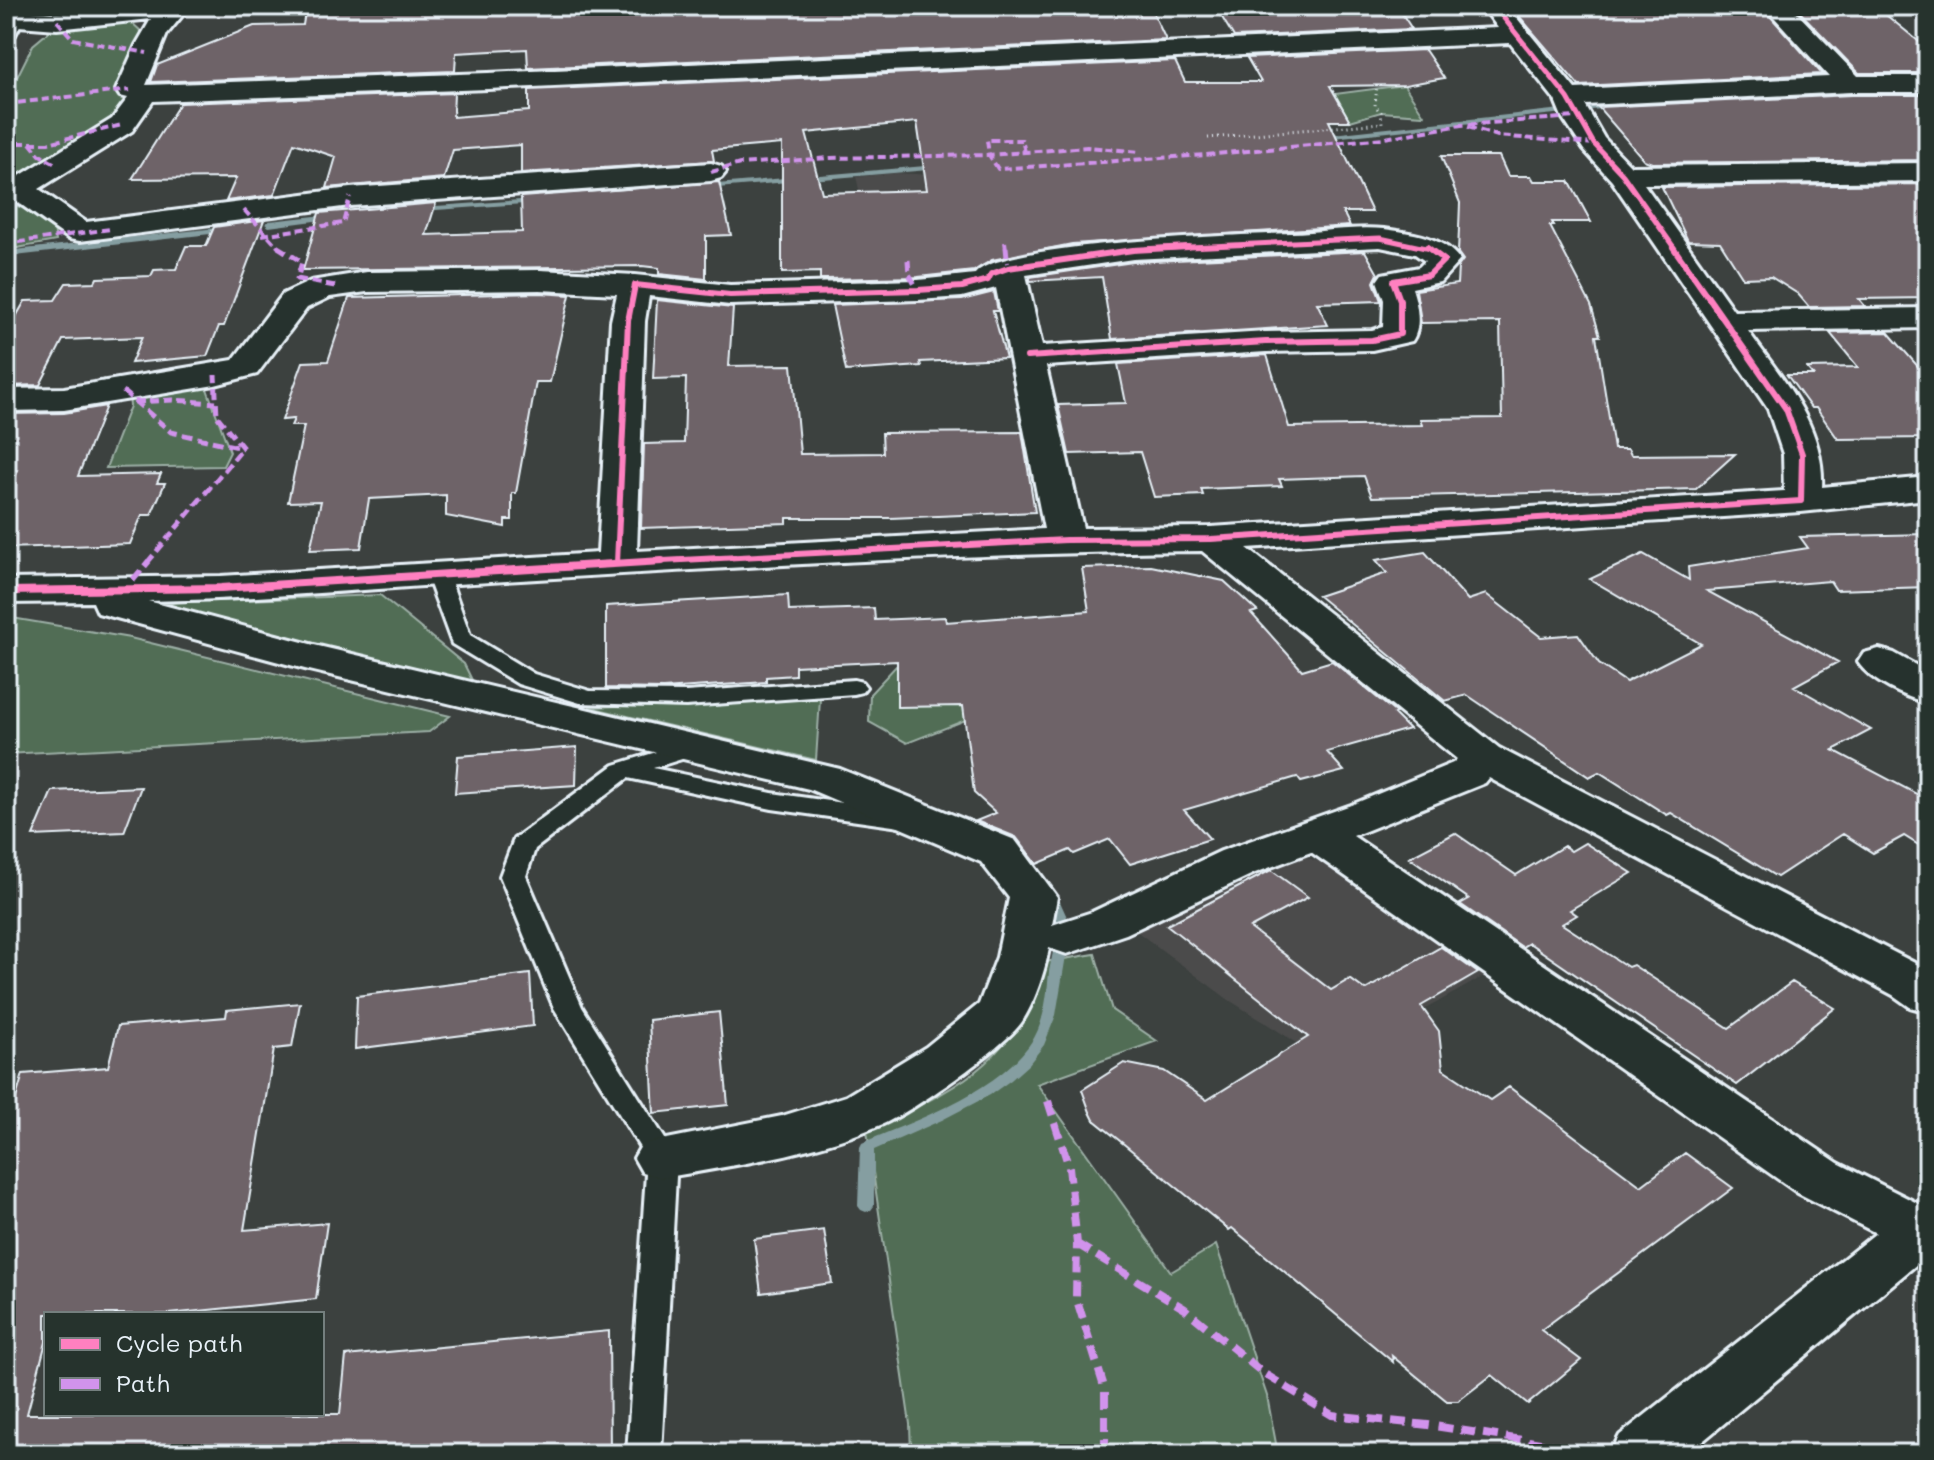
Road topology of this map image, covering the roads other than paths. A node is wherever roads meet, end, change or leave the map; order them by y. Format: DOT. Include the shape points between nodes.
graph roads {
  1 [pos="1776,6"];
  2 [pos="176,8"];
  3 [pos="10,18"];
  4 [pos="1506,20"];
  5 [pos="1851,84"];
  6 [pos="1928,84"];
  7 [pos="145,93"];
  8 [pos="1568,98"];
  9 [pos="711,172"];
  10 [pos="1928,172"];
  11 [pos="1623,175"];
  12 [pos="12,189"];
  13 [pos="1008,268"];
  14 [pos="635,285"];
  15 [pos="1928,318"];
  16 [pos="1725,321"];
  17 [pos="1027,357"];
  18 [pos="6,400"];
  19 [pos="1928,488"];
  20 [pos="1801,501"];
  21 [pos="1211,539"];
  22 [pos="1066,540"];
  23 [pos="617,564"];
  24 [pos="437,573"];
  25 [pos="6,591"];
  26 [pos="62,591"];
  27 [pos="1879,662"];
  28 [pos="854,687"];
  29 [pos="1928,690"];
  30 [pos="689,749"];
  31 [pos="1483,757"];
  32 [pos="623,770"];
  33 [pos="930,823"];
  34 [pos="1316,833"];
  35 [pos="1067,938"];
  36 [pos="1928,995"];
  37 [pos="662,1158"];
  38 [pos="1924,1226"];
  39 [pos="644,1454"];
  40 [pos="1642,1454"];
  1 -- 5 [label="street"];
  2 -- 3 [label="street" via="57,21"];
  2 -- 7 [label="street" via="148,42 130,90"];
  4 -- 7 [label="street" via="1193,47 534,80"];
  4 -- 8 [label="street"];
  5 -- 6 [label="street"];
  5 -- 8 [label="street"];
  7 -- 12 [label="street" via="122,125"];
  8 -- 11 [label="street" via="1594,144"];
  9 -- 12 [label="street" via="350,197 80,232"];
  10 -- 11 [label="street"];
  11 -- 16 [label="street"];
  13 -- 14 [label="street" via="962,287 854,293 730,295"];
  13 -- 17 [label="street"];
  13 -- 17 [label="street" via="1133,250 1380,238 1425,246 1444,260 1429,275 1393,281 1400,300 1400,334 1372,340"];
  14 -- 18 [label="street" via="383,281 322,288 295,301 245,367 93,395"];
  14 -- 23 [label="street" via="628,321"];
  15 -- 16 [label="street"];
  16 -- 20 [label="street" via="1786,409 1798,437 1806,472"];
  17 -- 22 [label="street"];
  19 -- 20 [label="street"];
  20 -- 21 [label="street"];
  21 -- 22 [label="street"];
  21 -- 31 [label="street"];
  22 -- 23 [label="street"];
  23 -- 24 [label="street"];
  24 -- 26 [label="street" via="221,588"];
  24 -- 28 [label="lane" via="460,639 526,679 588,698 686,699"];
  25 -- 26 [label="street"];
  26 -- 30 [label="street"];
  27 -- 29 [label="street"];
  30 -- 32 [label="lane"];
  30 -- 33 [label="street" via="824,779"];
  31 -- 34 [label="street" via="1469,773"];
  31 -- 36 [label="street"];
  32 -- 33 [label="lane" via="772,801"];
  32 -- 37 [label="lane" via="523,845 513,876 568,1008"];
  33 -- 37 [label="street" via="998,851 1033,897 1022,957 1001,1013 945,1060 865,1110 783,1136"];
  34 -- 35 [label="street"];
  34 -- 38 [label="street" via="1818,1178"];
  37 -- 39 [label="lane"];
  38 -- 40 [label="street"];
}
